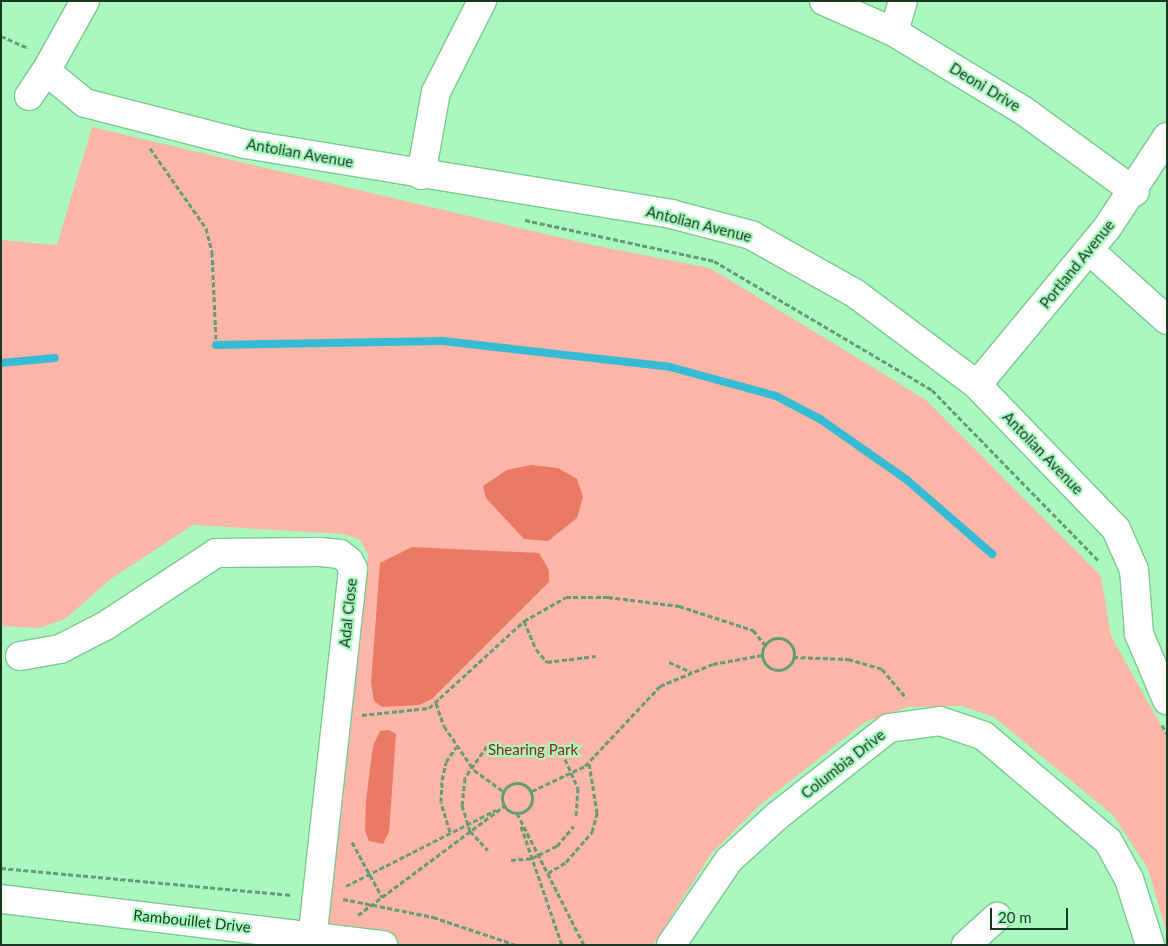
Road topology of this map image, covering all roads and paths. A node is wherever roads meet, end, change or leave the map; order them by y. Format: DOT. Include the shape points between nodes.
graph roads {
  1 [pos="85,1"];
  2 [pos="482,1"];
  3 [pos="824,1"];
  4 [pos="903,1"];
  5 [pos="894,32"];
  6 [pos="1,36"];
  7 [pos="39,61"];
  8 [pos="28,96"];
  9 [pos="1167,137"];
  10 [pos="150,140"];
  11 [pos="421,175"];
  12 [pos="1135,192"];
  13 [pos="521,219"];
  14 [pos="1089,250"];
  15 [pos="1167,320"];
  16 [pos="216,339"];
  17 [pos="977,385"];
  18 [pos="1104,566"];
  19 [pos="524,621"];
  20 [pos="765,645"];
  21 [pos="762,655"];
  22 [pos="20,656"];
  23 [pos="596,656"];
  24 [pos="670,662"];
  25 [pos="691,672"];
  26 [pos="436,703"];
  27 [pos="1163,711"];
  28 [pos="351,716"];
  29 [pos="1167,734"];
  30 [pos="456,746"];
  31 [pos="487,746"];
  32 [pos="566,759"];
  33 [pos="589,762"];
  34 [pos="470,766"];
  35 [pos="572,773"];
  36 [pos="504,791"];
  37 [pos="532,791"];
  38 [pos="504,806"];
  39 [pos="517,813"];
  40 [pos="576,816"];
  41 [pos="467,824"];
  42 [pos="574,826"];
  43 [pos="450,832"];
  44 [pos="470,832"];
  45 [pos="351,837"];
  46 [pos="488,850"];
  47 [pos="539,855"];
  48 [pos="532,858"];
  49 [pos="511,860"];
  50 [pos="1,868"];
  51 [pos="548,873"];
  52 [pos="368,875"];
  53 [pos="322,897"];
  54 [pos="382,897"];
  55 [pos="1,899"];
  56 [pos="375,902"];
  57 [pos="996,917"];
  58 [pos="333,938"];
  59 [pos="383,945"];
  60 [pos="516,945"];
  61 [pos="562,945"];
  62 [pos="584,945"];
  63 [pos="671,945"];
  64 [pos="966,945"];
  65 [pos="1150,945"];
  1 -- 7 [label="street"];
  2 -- 11 [label="street" via="436,92"];
  3 -- 5 [label="street, Deoni Drive"];
  4 -- 5 [label="street"];
  5 -- 12 [label="street, Deoni Drive" via="1024,111"];
  6 -- 7 [label="path"];
  7 -- 8 [label="street"];
  7 -- 11 [label="street, Antolian Avenue" via="85,103 245,144"];
  9 -- 12 [label="street, Portland Avenue"];
  10 -- 16 [label="path" via="149,148 206,228 212,252"];
  11 -- 17 [label="street, Antolian Avenue" via="671,214 751,235 856,294"];
  12 -- 14 [label="street, Portland Avenue"];
  13 -- 18 [label="path" via="714,261 932,390"];
  14 -- 15 [label="street"];
  14 -- 17 [label="street, Portland Avenue"];
  17 -- 27 [label="street, Antolian Avenue" via="1116,529 1134,570 1139,634"];
  19 -- 20 [label="path" via="566,597 608,596 679,606 718,618 753,630"];
  19 -- 23 [label="path" via="536,649 548,662"];
  19 -- 26 [label="path"];
  20 -- 21 [label="path"];
  20 -- 21 [label="path" via="783,640 793,657 786,668 775,670 766,665"];
  21 -- 25 [label="path"];
  22 -- 53 [label="street, Adal Close" via="60,649 105,626 216,553 233,549 340,554 353,570"];
  24 -- 25 [label="path"];
  25 -- 33 [label="path" via="660,686 638,704"];
  26 -- 28 [label="path" via="406,714"];
  26 -- 30 [label="path"];
  27 -- 29 [label="path"];
  30 -- 34 [label="path"];
  30 -- 43 [label="path" via="446,762 442,780 441,802"];
  31 -- 34 [label="path"];
  32 -- 35 [label="path"];
  33 -- 35 [label="path"];
  33 -- 51 [label="path" via="597,813 592,832 571,857"];
  34 -- 36 [label="path"];
  34 -- 41 [label="path" via="462,788"];
  35 -- 37 [label="path"];
  35 -- 40 [label="path" via="578,788"];
  36 -- 37 [label="path" via="520,782"];
  36 -- 38 [label="path"];
  37 -- 39 [label="path" via="531,806"];
  38 -- 39 [label="path"];
  38 -- 41 [label="path"];
  38 -- 44 [label="path"];
  39 -- 47 [label="path"];
  39 -- 48 [label="path"];
  41 -- 43 [label="path"];
  41 -- 44 [label="path"];
  42 -- 47 [label="path" via="557,846"];
  43 -- 52 [label="path"];
  44 -- 46 [label="path"];
  44 -- 54 [label="path"];
  45 -- 52 [label="path"];
  47 -- 48 [label="path"];
  47 -- 51 [label="path"];
  48 -- 49 [label="path"];
  48 -- 61 [label="path"];
  50 -- 53 [label="path"];
  51 -- 62 [label="path"];
  52 -- 53 [label="path"];
  52 -- 54 [label="path"];
  53 -- 56 [label="path"];
  53 -- 58 [label="street, Adal Close"];
  54 -- 56 [label="path"];
  55 -- 58 [label="street, Rambouillet Drive"];
  56 -- 58 [label="path"];
  56 -- 60 [label="path" via="493,934"];
  57 -- 64 [label="street"];
  58 -- 59 [label="street, Rambouillet Drive"];
  63 -- 65 [label="street, Columbia Drive" via="729,860 777,816 889,728 940,721 984,736 1108,841 1129,879"];
}
